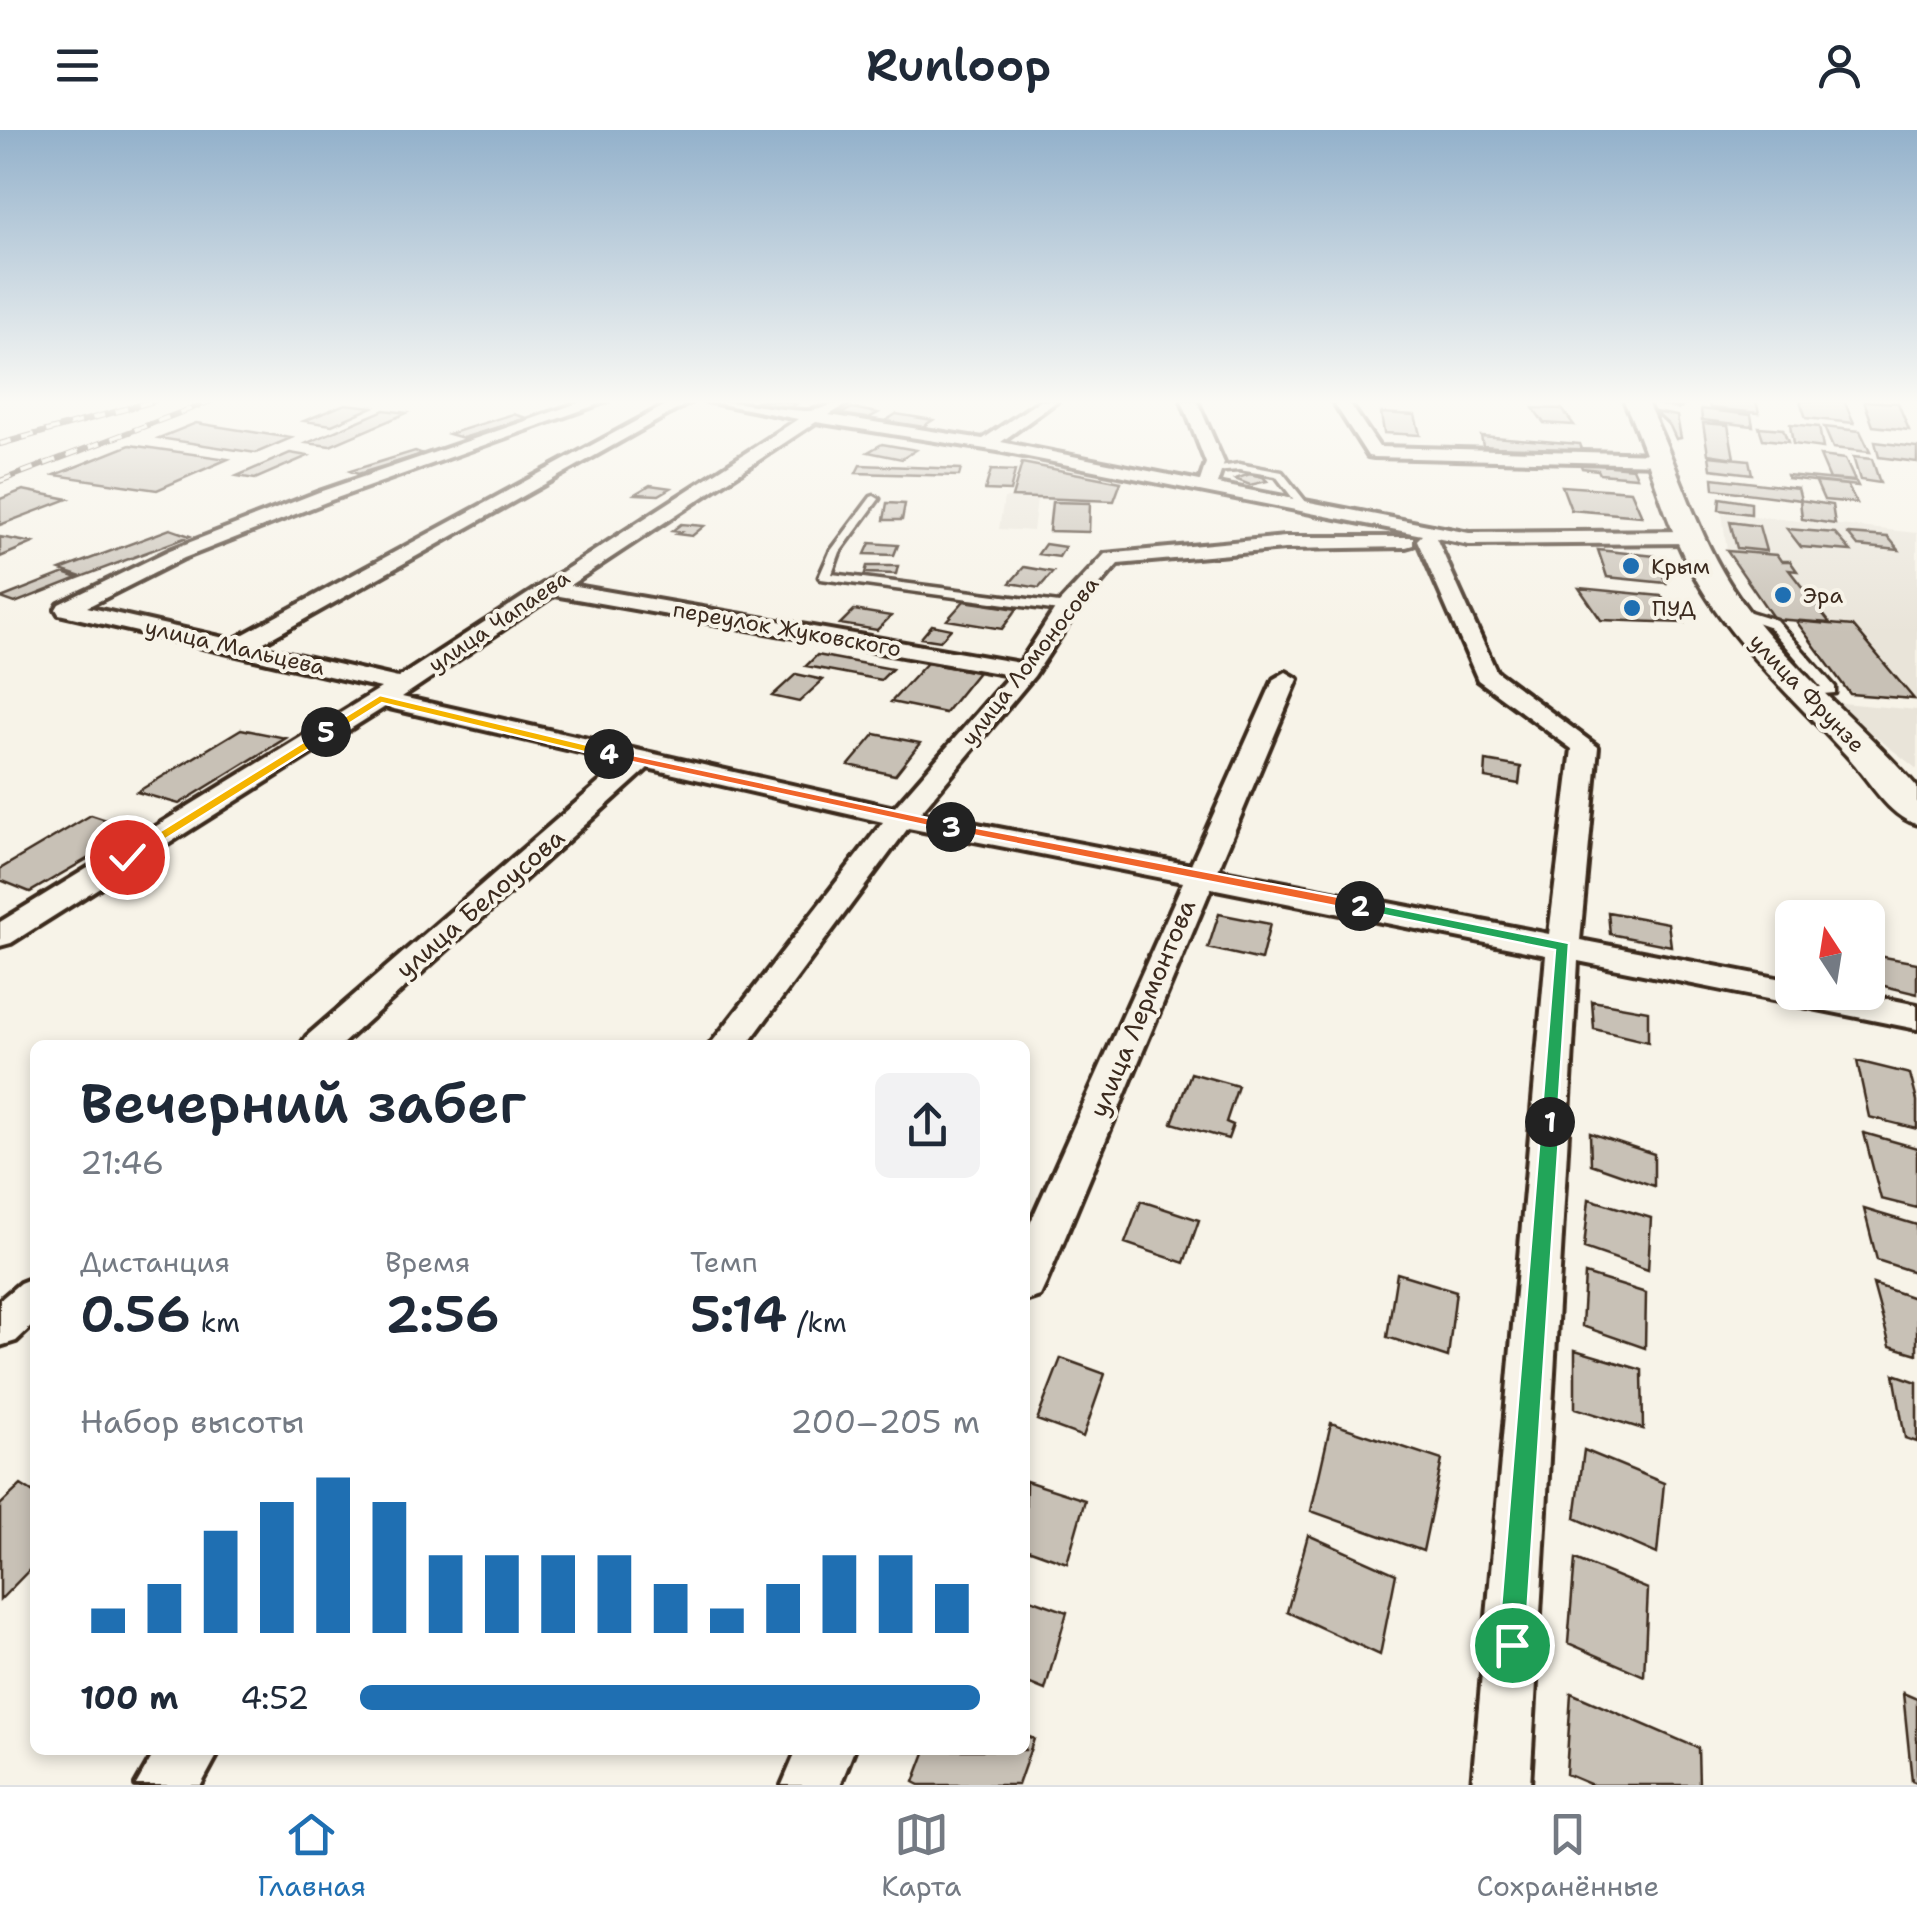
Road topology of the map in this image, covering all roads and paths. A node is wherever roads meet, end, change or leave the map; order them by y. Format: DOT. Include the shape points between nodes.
graph roads {
  1 [pos="378,478"];
  2 [pos="547,478"];
  3 [pos="718,478"];
  4 [pos="1210,478"];
  5 [pos="1282,478"];
  6 [pos="1668,478"];
  7 [pos="874,499"];
  8 [pos="1305,506"];
  9 [pos="1690,537"];
  10 [pos="1427,540"];
  11 [pos="1468,540"];
  12 [pos="548,588"];
  13 [pos="1067,608"];
  14 [pos="236,648"];
  15 [pos="1026,671"];
  16 [pos="1286,679"];
  17 [pos="391,692"];
  18 [pos="1862,749"];
  19 [pos="640,761"];
  20 [pos="1917,792"];
  21 [pos="1917,812"];
  22 [pos="901,818"];
  23 [pos="1199,874"];
  24 [pos="0,936"];
  25 [pos="1564,947"];
  26 [pos="1775,988"];
  27 [pos="1882,1010"];
  28 [pos="1917,1017"];
  29 [pos="325,1040"];
  30 [pos="732,1040"];
  31 [pos="1030,1271"];
  32 [pos="30,1300"];
  33 [pos="0,1327"];
  34 [pos="188,1755"];
  35 [pos="824,1755"];
  36 [pos="165,1785"];
  37 [pos="811,1785"];
  38 [pos="1501,1785"];
  1 -- 14 [label="street, улица Мальцева" via="177,554 68,609"];
  2 -- 14 [label="street"];
  3 -- 12 [label="street, улица Чапаева"];
  4 -- 8 [label="street"];
  5 -- 8 [label="lane"];
  6 -- 9 [label="main road, улица Фрунзе"];
  7 -- 13 [label="lane" via="824,577"];
  8 -- 11 [label="street"];
  9 -- 11 [label="street"];
  9 -- 18 [label="main road, улица Фрунзе" via="1730,610"];
  10 -- 11 [label="street, улица Ломоносова"];
  10 -- 13 [label="street, улица Ломоносова" via="1285,543 1112,558"];
  10 -- 25 [label="street" via="1486,675 1585,747"];
  12 -- 15 [label="street, переулок Жуковского"];
  12 -- 17 [label="street, улица Чапаева"];
  13 -- 15 [label="street, улица Ломоносова"];
  14 -- 17 [label="street, улица Мальцева"];
  15 -- 22 [label="street, улица Ломоносова"];
  16 -- 23 [label="street, улица Лермонтова"];
  17 -- 19 [label="street, улица Мальцева"];
  17 -- 24 [label="street, улица Чапаева"];
  18 -- 20 [label="main road"];
  18 -- 21 [label="main road, улица Фрунзе"];
  19 -- 22 [label="street, улица Мальцева"];
  19 -- 29 [label="street, улица Белоусова"];
  22 -- 23 [label="street, улица Мальцева"];
  22 -- 30 [label="street, улица Ломоносова"];
  23 -- 25 [label="street, улица Мальцева"];
  23 -- 31 [label="street, улица Лермонтова"];
  25 -- 26 [label="street, улица Мальцева"];
  25 -- 38 [label="street"];
  27 -- 28 [label="street, улица Мальцева"];
  32 -- 33 [label="street"];
  34 -- 36 [label="street"];
  35 -- 37 [label="street"];
}
